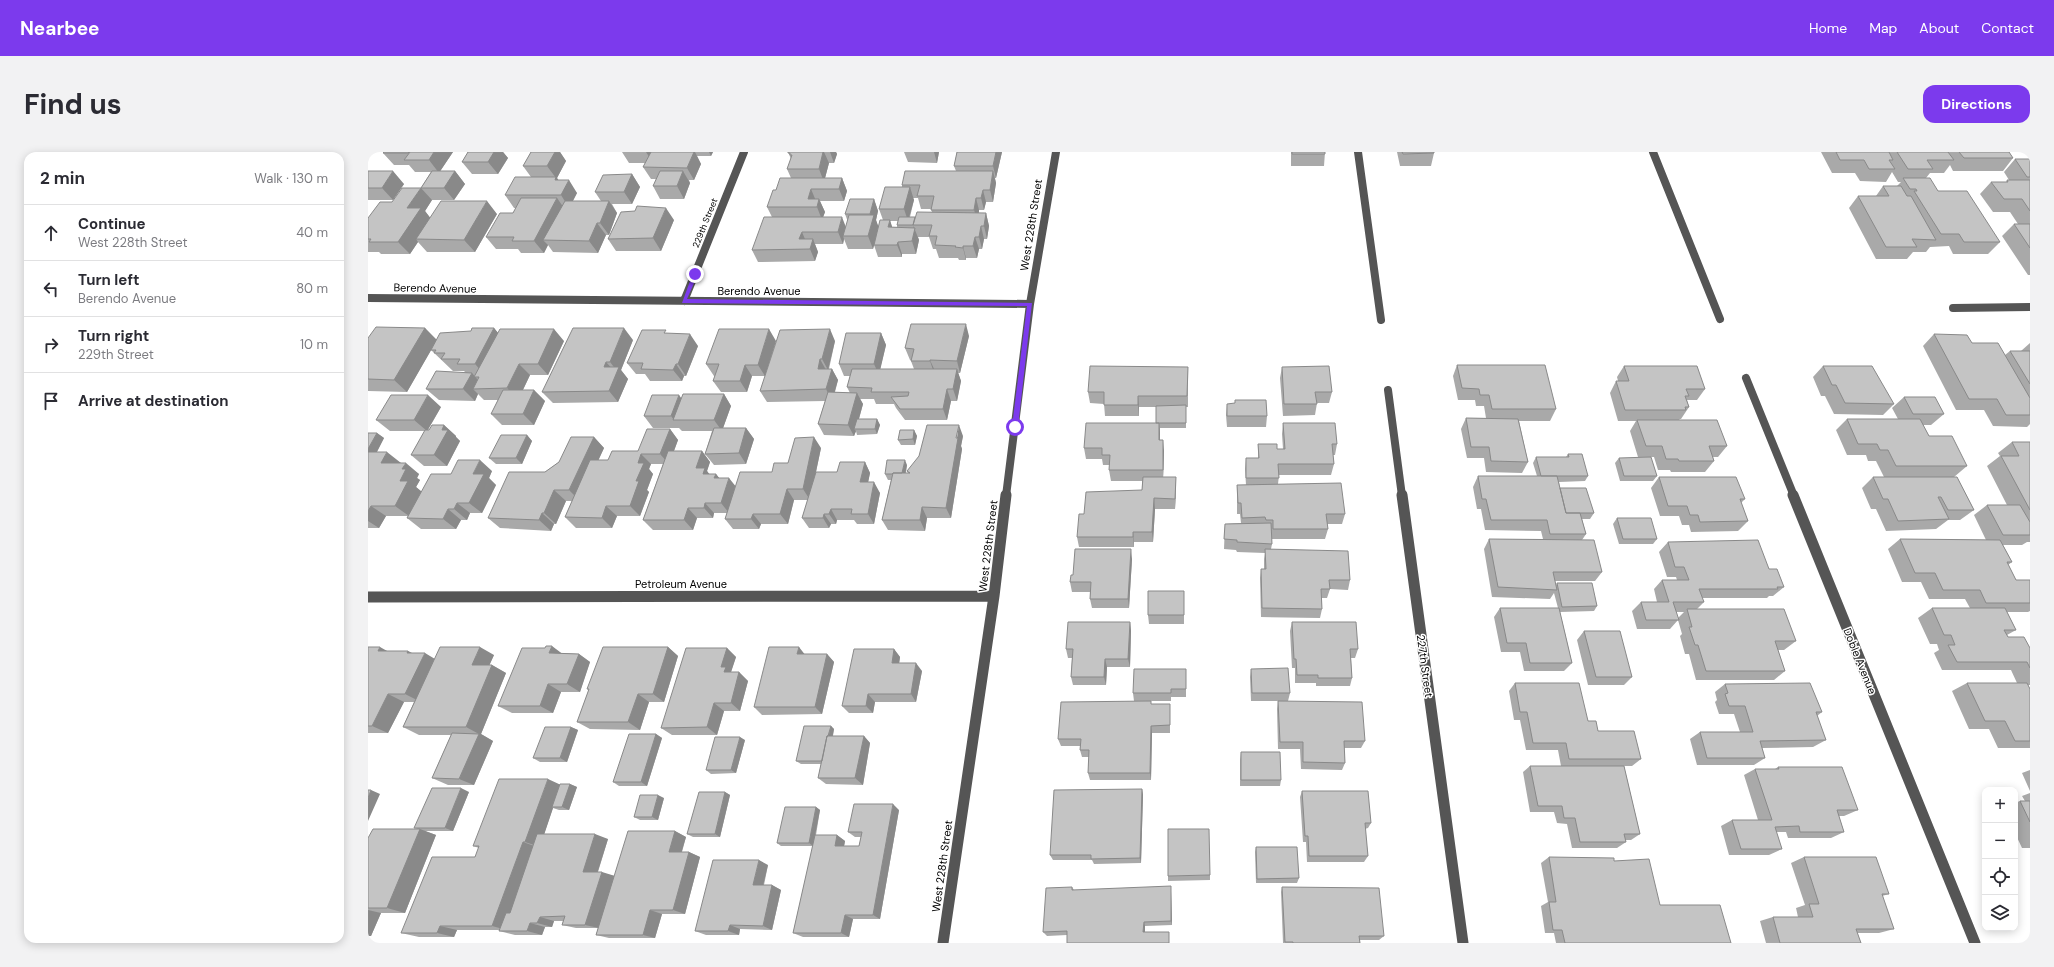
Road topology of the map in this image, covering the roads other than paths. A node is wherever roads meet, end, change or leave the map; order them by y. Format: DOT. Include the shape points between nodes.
graph roads {
  1 [pos="744,152"];
  2 [pos="1056,152"];
  3 [pos="1358,152"];
  4 [pos="1653,152"];
  5 [pos="368,298"];
  6 [pos="684,301"];
  7 [pos="1030,304"];
  8 [pos="2030,307"];
  9 [pos="1953,308"];
  10 [pos="1720,319"];
  11 [pos="1381,320"];
  12 [pos="1746,378"];
  13 [pos="1388,390"];
  14 [pos="994,596"];
  15 [pos="368,597"];
  16 [pos="943,943"];
  17 [pos="1463,943"];
  18 [pos="1974,943"];
  1 -- 6 [label="street, 229th Street"];
  2 -- 7 [label="street, West 228th Street"];
  3 -- 11 [label="street"];
  4 -- 10 [label="street"];
  5 -- 6 [label="street, Berendo Avenue"];
  6 -- 7 [label="street, Berendo Avenue"];
  7 -- 14 [label="street, West 228th Street"];
  8 -- 9 [label="street"];
  12 -- 18 [label="street, Doble Avenue"];
  13 -- 17 [label="street, 227th Street"];
  14 -- 15 [label="street, Petroleum Avenue"];
  14 -- 16 [label="street, West 228th Street"];
}
